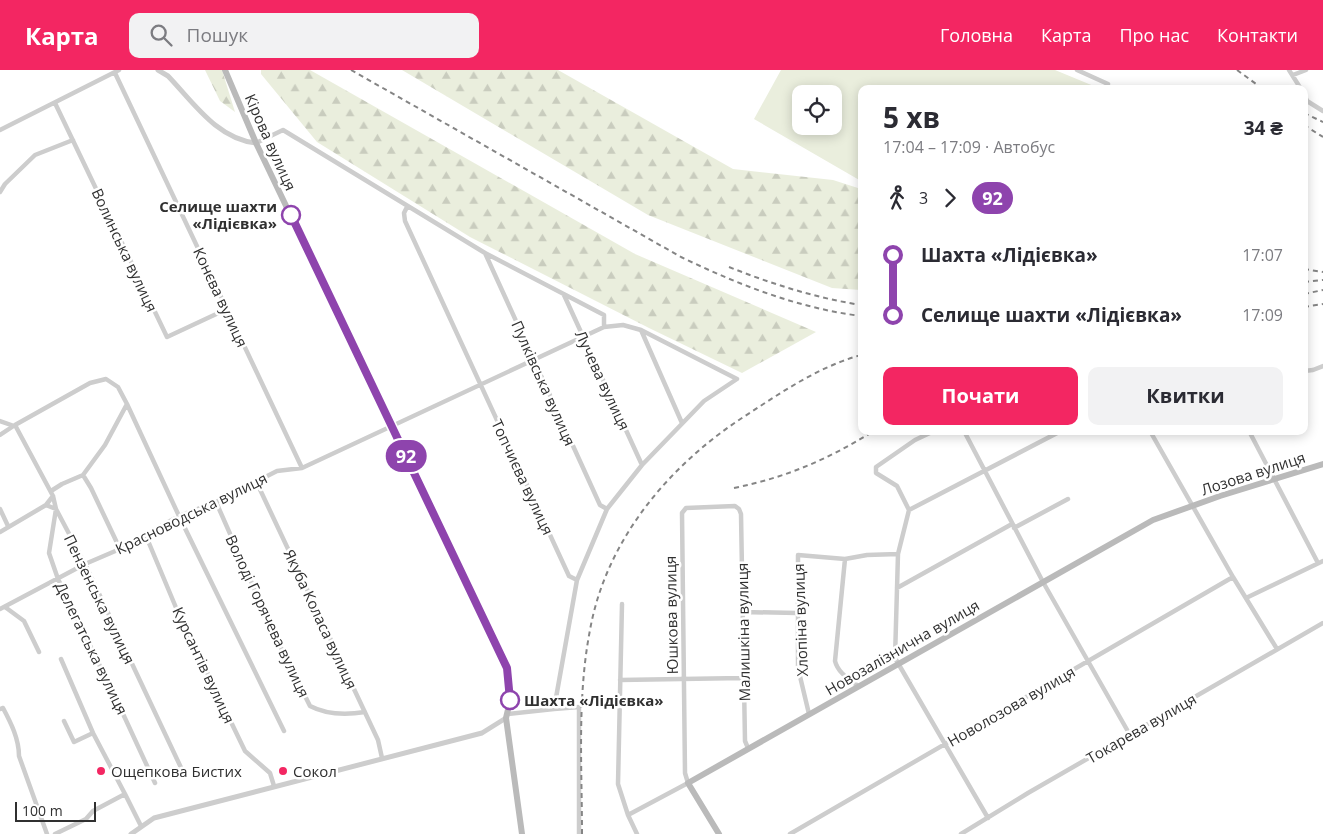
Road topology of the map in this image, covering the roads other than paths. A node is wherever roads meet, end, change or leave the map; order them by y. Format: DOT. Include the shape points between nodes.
graph roads {
  1 [pos="158,70"];
  2 [pos="225,70"];
  3 [pos="1077,70"];
  4 [pos="1289,70"];
  5 [pos="1306,70"];
  6 [pos="117,71"];
  7 [pos="1293,75"];
  8 [pos="1108,84"];
  9 [pos="1299,85"];
  10 [pos="1308,101"];
  11 [pos="55,103"];
  12 [pos="1323,111"];
  13 [pos="0,130"];
  14 [pos="73,140"];
  15 [pos="256,143"];
  16 [pos="0,192"];
  17 [pos="407,207"];
  18 [pos="485,252"];
  19 [pos="564,294"];
  20 [pos="227,309"];
  21 [pos="604,327"];
  22 [pos="641,330"];
  23 [pos="583,337"];
  24 [pos="534,360"];
  25 [pos="1323,366"];
  26 [pos="1308,371"];
  27 [pos="481,384"];
  28 [pos="127,404"];
  29 [pos="0,421"];
  30 [pos="682,423"];
  31 [pos="14,426"];
  32 [pos="392,426"];
  33 [pos="0,435"];
  34 [pos="925,435"];
  35 [pos="966,435"];
  36 [pos="1053,435"];
  37 [pos="1152,435"];
  38 [pos="1251,435"];
  39 [pos="1323,464"];
  40 [pos="642,465"];
  41 [pos="302,468"];
  42 [pos="984,471"];
  43 [pos="83,475"];
  44 [pos="1273,480"];
  45 [pos="256,481"];
  46 [pos="52,493"];
  47 [pos="1068,499"];
  48 [pos="216,502"];
  49 [pos="46,505"];
  50 [pos="1192,507"];
  51 [pos="0,509"];
  52 [pos="56,509"];
  53 [pos="607,509"];
  54 [pos="909,510"];
  55 [pos="741,514"];
  56 [pos="179,516"];
  57 [pos="8,526"];
  58 [pos="1013,526"];
  59 [pos="0,532"];
  60 [pos="146,536"];
  61 [pos="120,549"];
  62 [pos="898,554"];
  63 [pos="845,559"];
  64 [pos="1323,561"];
  65 [pos="85,564"];
  66 [pos="1318,564"];
  67 [pos="1232,577"];
  68 [pos="58,579"];
  69 [pos="577,580"];
  70 [pos="1043,582"];
  71 [pos="897,588"];
  72 [pos="1246,598"];
  73 [pos="622,604"];
  74 [pos="5,606"];
  75 [pos="0,609"];
  76 [pos="742,612"];
  77 [pos="796,613"];
  78 [pos="1323,623"];
  79 [pos="1277,649"];
  80 [pos="39,652"];
  81 [pos="61,659"];
  82 [pos="1088,661"];
  83 [pos="897,663"];
  84 [pos="743,678"];
  85 [pos="684,679"];
  86 [pos="620,680"];
  87 [pos="858,686"];
  88 [pos="0,709"];
  89 [pos="554,709"];
  90 [pos="365,712"];
  91 [pos="809,714"];
  92 [pos="506,716"];
  93 [pos="64,721"];
  94 [pos="284,731"];
  95 [pos="93,733"];
  96 [pos="1130,734"];
  97 [pos="944,745"];
  98 [pos="748,748"];
  99 [pos="382,758"];
  100 [pos="184,774"];
  101 [pos="155,783"];
  102 [pos="688,783"];
  103 [pos="274,786"];
  104 [pos="125,794"];
  105 [pos="628,815"];
  106 [pos="988,818"];
  107 [pos="141,826"];
  108 [pos="47,834"];
  109 [pos="55,834"];
  110 [pos="131,834"];
  111 [pos="522,834"];
  112 [pos="579,834"];
  113 [pos="637,834"];
  114 [pos="719,834"];
  115 [pos="790,834"];
  116 [pos="961,834"];
  1 -- 15 [label="street" via="168,76 219,130 243,142"];
  2 -- 15 [label="main road, Кірова вулиця"];
  3 -- 8 [label="street"];
  4 -- 7 [label="street"];
  5 -- 7 [label="street"];
  6 -- 11 [label="street"];
  6 -- 20 [label="street, Конєва вулиця"];
  7 -- 9 [label="street"];
  10 -- 12 [label="street"];
  11 -- 13 [label="street"];
  11 -- 14 [label="street, Волинська вулиця"];
  14 -- 16 [label="street" via="35,156"];
  14 -- 20 [label="street, Волинська вулиця" via="167,338"];
  15 -- 17 [label="street" via="283,130"];
  15 -- 32 [label="main road, Кірова вулиця"];
  17 -- 18 [label="street"];
  17 -- 27 [label="street, Топчиєва вулиця" via="405,221"];
  18 -- 19 [label="street"];
  18 -- 24 [label="street, Пулківська вулиця"];
  19 -- 21 [label="street" via="604,315"];
  19 -- 23 [label="street, Лучева вулиця"];
  20 -- 41 [label="street, Конєва вулиця"];
  21 -- 22 [label="street" via="623,325"];
  21 -- 23 [label="street, Красноводська вулиця"];
  22 -- 30 [label="street"];
  22 -- 30 [label="street" via="736,379 704,401"];
  23 -- 24 [label="street, Красноводська вулиця"];
  23 -- 40 [label="street, Лучева вулиця"];
  24 -- 27 [label="street, Красноводська вулиця"];
  24 -- 53 [label="street, Пулківська вулиця" via="600,505"];
  25 -- 26 [label="street"];
  27 -- 32 [label="street, Красноводська вулиця"];
  27 -- 69 [label="street, Топчиєва вулиця" via="569,576"];
  28 -- 31 [label="street" via="118,387 106,379 90,383"];
  28 -- 43 [label="street" via="105,445"];
  28 -- 56 [label="street"];
  29 -- 31 [label="street"];
  30 -- 40 [label="street"];
  31 -- 33 [label="street"];
  31 -- 46 [label="street, Пензенська вулиця"];
  32 -- 41 [label="street, Красноводська вулиця"];
  32 -- 92 [label="main road, Кірова вулиця" via="507,668 510,701"];
  34 -- 54 [label="street" via="876,467 876,473 897,486"];
  35 -- 42 [label="street"];
  36 -- 42 [label="street"];
  37 -- 50 [label="street"];
  38 -- 44 [label="street"];
  39 -- 44 [label="main road, Лозова вулиця"];
  40 -- 53 [label="street"];
  41 -- 45 [label="street, Красноводська вулиця" via="277,471"];
  42 -- 54 [label="street"];
  42 -- 58 [label="street"];
  43 -- 46 [label="street" via="62,484"];
  43 -- 61 [label="street"];
  44 -- 50 [label="main road, Лозова вулиця"];
  44 -- 66 [label="street"];
  45 -- 48 [label="street, Красноводська вулиця"];
  45 -- 90 [label="street, Якуба Коласа вулиця"];
  46 -- 49 [label="street"];
  46 -- 52 [label="street, Пензенська вулиця"];
  47 -- 58 [label="street"];
  48 -- 56 [label="street, Красноводська вулиця"];
  48 -- 90 [label="street, Володі Горячева вулиця" via="310,706 331,714"];
  49 -- 52 [label="street"];
  49 -- 57 [label="street"];
  50 -- 67 [label="street"];
  50 -- 70 [label="main road, Новозалізнична вулиця" via="1153,520"];
  51 -- 57 [label="street"];
  52 -- 65 [label="street, Пензенська вулиця"];
  52 -- 68 [label="street, Делегатська вулиця" via="49,553"];
  53 -- 69 [label="street"];
  54 -- 62 [label="street"];
  55 -- 76 [label="street, Малишкіна вулиця"];
  55 -- 85 [label="street, Юшкова вулиця" via="735,506 688,507 683,510"];
  56 -- 60 [label="street, Красноводська вулиця"];
  56 -- 94 [label="street"];
  57 -- 59 [label="street"];
  58 -- 70 [label="street"];
  58 -- 71 [label="street"];
  60 -- 61 [label="street, Красноводська вулиця"];
  60 -- 103 [label="street, Курсантів вулиця" via="177,610 245,751 270,774"];
  61 -- 65 [label="street, Красноводська вулиця"];
  62 -- 63 [label="street"];
  62 -- 71 [label="street"];
  63 -- 77 [label="street, Хлопіна вулиця" via="798,556"];
  63 -- 87 [label="street" via="835,661 842,673"];
  64 -- 66 [label="street"];
  65 -- 68 [label="street, Красноводська вулиця"];
  65 -- 100 [label="street, Пензенська вулиця"];
  66 -- 72 [label="street"];
  67 -- 72 [label="street"];
  67 -- 82 [label="street, Новолозова вулиця"];
  68 -- 74 [label="street, Красноводська вулиця"];
  68 -- 101 [label="street, Делегатська вулиця"];
  69 -- 89 [label="street"];
  70 -- 82 [label="street"];
  70 -- 83 [label="main road, Новозалізнична вулиця"];
  71 -- 83 [label="street" via="894,652"];
  72 -- 79 [label="street"];
  73 -- 86 [label="street"];
  74 -- 75 [label="street, Красноводська вулиця"];
  74 -- 80 [label="street" via="24,621"];
  76 -- 77 [label="street"];
  76 -- 84 [label="street, Малишкіна вулиця"];
  77 -- 91 [label="street, Хлопіна вулиця" via="798,668"];
  78 -- 79 [label="street, Токарева вулиця"];
  79 -- 96 [label="street, Токарева вулиця"];
  81 -- 95 [label="street"];
  82 -- 96 [label="street"];
  82 -- 97 [label="street, Новолозова вулиця"];
  83 -- 87 [label="main road, Новозалізнична вулиця"];
  83 -- 97 [label="street"];
  84 -- 85 [label="street"];
  84 -- 98 [label="street, Малишкіна вулиця"];
  85 -- 86 [label="street"];
  85 -- 102 [label="street, Юшкова вулиця" via="685,777"];
  86 -- 105 [label="street" via="618,784"];
  87 -- 91 [label="main road, Новозалізнична вулиця"];
  88 -- 108 [label="street" via="3,708 11,725 34,804"];
  89 -- 92 [label="street"];
  89 -- 112 [label="street" via="579,707"];
  90 -- 99 [label="street, Якуба Коласа вулиця"];
  91 -- 98 [label="main road, Новозалізнична вулиця"];
  92 -- 99 [label="street" via="482,733"];
  92 -- 111 [label="main road, Кірова вулиця"];
  93 -- 95 [label="street" via="74,742"];
  95 -- 104 [label="street"];
  96 -- 106 [label="street, Токарева вулиця"];
  97 -- 106 [label="street"];
  97 -- 115 [label="street, Новолозова вулиця"];
  98 -- 102 [label="main road, Новозалізнична вулиця"];
  99 -- 103 [label="street"];
  102 -- 105 [label="street, Новозалізнична вулиця"];
  102 -- 114 [label="main road, Юшкова вулиця"];
  103 -- 107 [label="street" via="163,815"];
  104 -- 107 [label="street"];
  104 -- 109 [label="street"];
  105 -- 113 [label="street"];
  106 -- 116 [label="street, Токарева вулиця"];
  107 -- 110 [label="street"];
}
